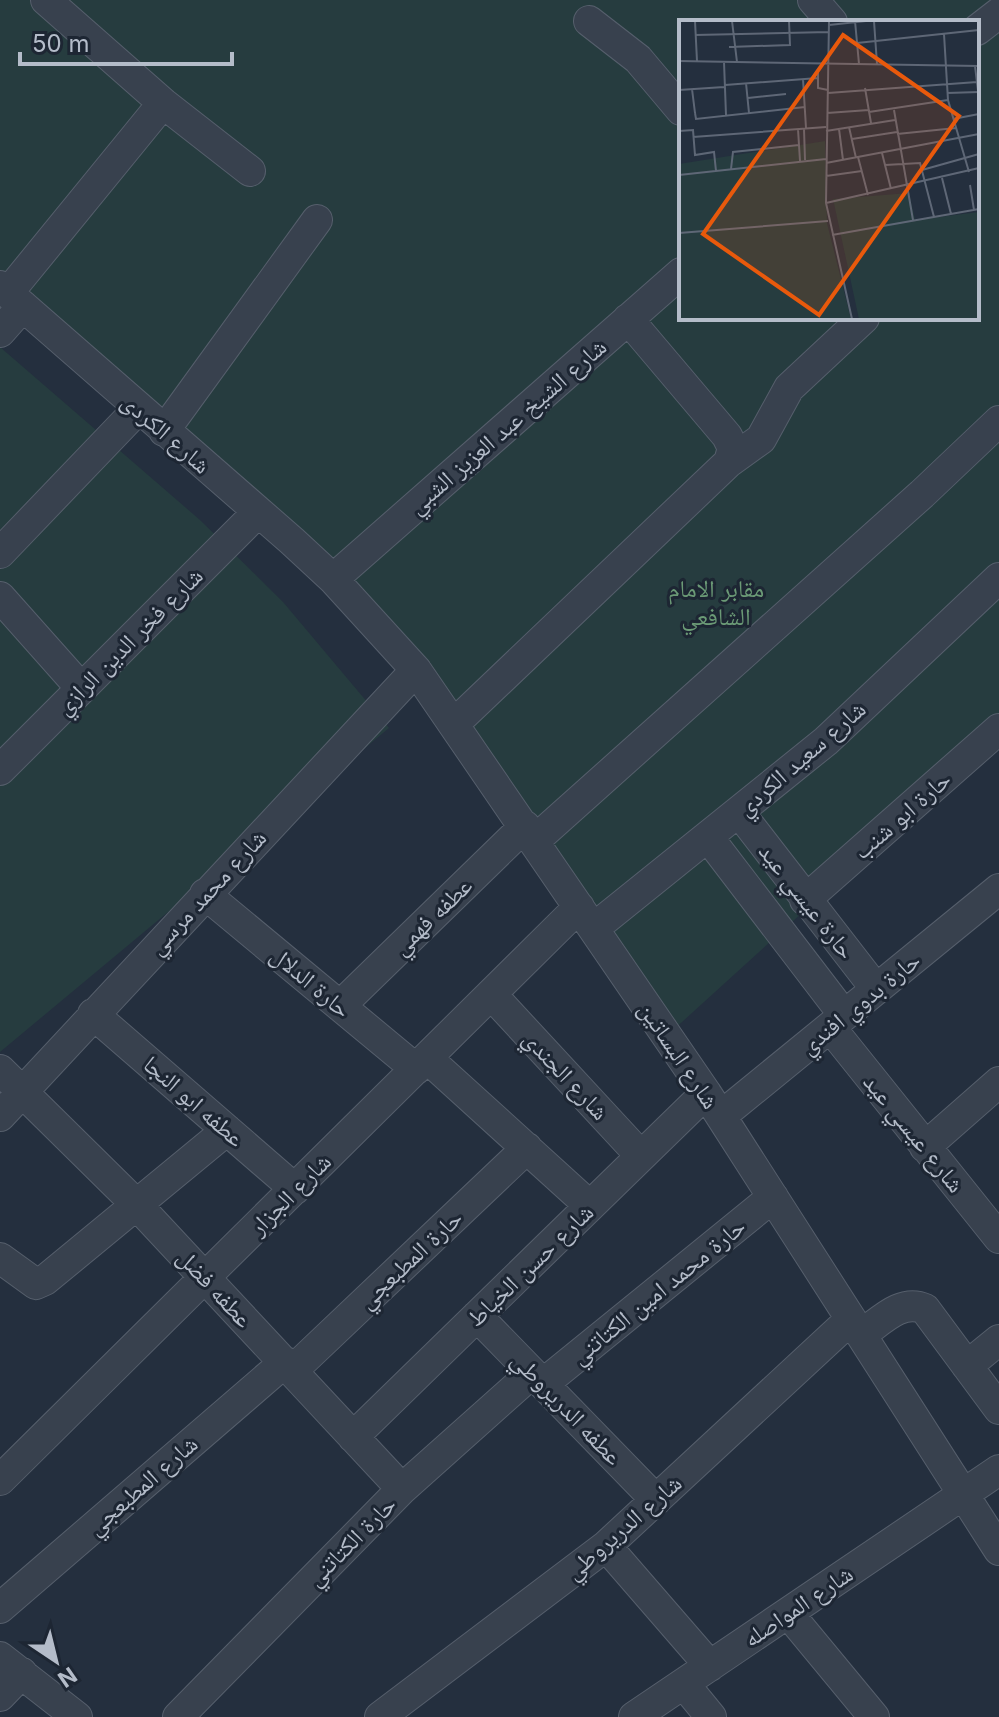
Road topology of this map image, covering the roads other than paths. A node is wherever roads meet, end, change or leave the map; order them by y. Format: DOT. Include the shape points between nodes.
graph roads {
  1 [pos="46,0"];
  2 [pos="813,0"];
  3 [pos="999,13"];
  4 [pos="830,20"];
  5 [pos="589,21"];
  6 [pos="979,28"];
  7 [pos="163,103"];
  8 [pos="679,108"];
  9 [pos="250,171"];
  10 [pos="317,220"];
  11 [pos="679,275"];
  12 [pos="10,295"];
  13 [pos="628,319"];
  14 [pos="862,320"];
  15 [pos="0,332"];
  16 [pos="138,409"];
  17 [pos="999,421"];
  18 [pos="164,431"];
  19 [pos="729,462"];
  20 [pos="258,512"];
  21 [pos="0,553"];
  22 [pos="999,578"];
  23 [pos="333,579"];
  24 [pos="0,597"];
  25 [pos="416,670"];
  26 [pos="81,688"];
  27 [pos="454,724"];
  28 [pos="999,729"];
  29 [pos="0,770"];
  30 [pos="739,812"];
  31 [pos="529,834"];
  32 [pos="708,837"];
  33 [pos="999,889"];
  34 [pos="205,894"];
  35 [pos="805,900"];
  36 [pos="586,917"];
  37 [pos="876,989"];
  38 [pos="491,994"];
  39 [pos="340,1006"];
  40 [pos="93,1014"];
  41 [pos="837,1021"];
  42 [pos="422,1064"];
  43 [pos="0,1070"];
  44 [pos="999,1082"];
  45 [pos="23,1091"];
  46 [pos="713,1105"];
  47 [pos="0,1116"];
  48 [pos="227,1130"];
  49 [pos="925,1147"];
  50 [pos="527,1148"];
  51 [pos="641,1156"];
  52 [pos="295,1189"];
  53 [pos="773,1197"];
  54 [pos="137,1205"];
  55 [pos="590,1206"];
  56 [pos="999,1238"];
  57 [pos="0,1258"];
  58 [pos="206,1278"];
  59 [pos="477,1316"];
  60 [pos="856,1327"];
  61 [pos="999,1340"];
  62 [pos="288,1366"];
  63 [pos="967,1366"];
  64 [pos="538,1379"];
  65 [pos="999,1409"];
  66 [pos="353,1437"];
  67 [pos="999,1470"];
  68 [pos="0,1480"];
  69 [pos="402,1489"];
  70 [pos="961,1496"];
  71 [pos="656,1500"];
  72 [pos="606,1546"];
  73 [pos="999,1550"];
  74 [pos="0,1608"];
  75 [pos="788,1613"];
  76 [pos="11,1665"];
  77 [pos="710,1666"];
  78 [pos="684,1684"];
  79 [pos="0,1696"];
  80 [pos="77,1717"];
  81 [pos="178,1717"];
  82 [pos="380,1717"];
  83 [pos="634,1717"];
  84 [pos="711,1717"];
  85 [pos="874,1717"];
  1 -- 7 [label="street"];
  2 -- 4 [label="street"];
  3 -- 6 [label="street"];
  5 -- 8 [label="street" via="638,59"];
  7 -- 9 [label="street"];
  7 -- 12 [label="street"];
  10 -- 18 [label="street"];
  11 -- 13 [label="street, شارع الشيخ عبد العزيز الشبي"];
  12 -- 15 [label="street"];
  12 -- 16 [label="street, شارع الكردى"];
  13 -- 19 [label="street" via="727,436 733,448"];
  13 -- 23 [label="street, شارع الشيخ عبد العزيز الشبي"];
  14 -- 19 [label="street" via="789,388 761,439"];
  16 -- 18 [label="street, شارع الكردى"];
  16 -- 21 [label="street"];
  17 -- 31 [label="street, عطفه فهمي" via="922,494"];
  18 -- 20 [label="street, شارع الكردى"];
  19 -- 27 [label="street"];
  20 -- 23 [label="street, شارع الكردى"];
  20 -- 26 [label="street, شارع فخر الدين الرازي"];
  22 -- 30 [label="street, شارع سعيد الكردي" via="826,741"];
  23 -- 25 [label="street, شارع البساتين"];
  24 -- 26 [label="street"];
  25 -- 27 [label="street, شارع البساتين"];
  25 -- 34 [label="street, شارع محمد مرسي"];
  26 -- 29 [label="street, شارع فخر الدين الرازي"];
  27 -- 31 [label="street, شارع البساتين"];
  28 -- 35 [label="street, حارة ابو شنب"];
  30 -- 32 [label="street, شارع سعيد الكردي"];
  30 -- 35 [label="street, حارة عيسي عيد"];
  31 -- 36 [label="street, شارع البساتين"];
  31 -- 39 [label="street, عطفه فهمي"];
  32 -- 36 [label="street, شارع سعيد الكردي"];
  32 -- 41 [label="street, شارع عيسي عيد"];
  33 -- 37 [label="street, حارة بدوي افندي"];
  34 -- 39 [label="street, حارة الدلال"];
  34 -- 40 [label="street, شارع محمد مرسي"];
  35 -- 37 [label="street, حارة عيسي عيد"];
  36 -- 38 [label="street, شارع الجزار"];
  36 -- 46 [label="street, شارع البساتين"];
  37 -- 41 [label="street, حارة بدوي افندي"];
  38 -- 42 [label="street, شارع الجزار"];
  38 -- 51 [label="street, شارع الجندي"];
  39 -- 42 [label="street, حارة الدلال"];
  40 -- 45 [label="street, شارع محمد مرسي"];
  40 -- 48 [label="street, عطفه ابو النجا"];
  41 -- 46 [label="street, حارة بدوي افندي"];
  41 -- 49 [label="street, شارع عيسي عيد"];
  42 -- 50 [label="street, حارة الدلال"];
  42 -- 52 [label="street, شارع الجزار"];
  43 -- 45 [label="street, عطفه فضل"];
  44 -- 49 [label="street"];
  45 -- 47 [label="street, شارع محمد مرسي"];
  45 -- 54 [label="street, عطفه فضل"];
  46 -- 51 [label="street, شارع حسن الخياط"];
  46 -- 53 [label="street, شارع البساتين"];
  48 -- 52 [label="street, عطفه ابو النجا"];
  48 -- 54 [label="street"];
  49 -- 56 [label="street, شارع عيسي عيد"];
  50 -- 55 [label="street, حارة الدلال"];
  50 -- 62 [label="street, حارة المطبعجي"];
  51 -- 55 [label="street, شارع حسن الخياط"];
  52 -- 58 [label="street, شارع الجزار"];
  53 -- 60 [label="street, شارع البساتين"];
  53 -- 64 [label="street, حارة محمد امين الكتاتني"];
  54 -- 57 [label="street" via="36,1284"];
  54 -- 58 [label="street, عطفه فضل"];
  55 -- 59 [label="street, شارع حسن الخياط"];
  58 -- 62 [label="street, عطفه فضل"];
  58 -- 68 [label="street, شارع الجزار"];
  59 -- 64 [label="street, عطفه الدريروطي"];
  59 -- 66 [label="street, شارع حسن الخياط"];
  60 -- 63 [label="street, شارع الدريروطي" via="915,1305 925,1309"];
  60 -- 70 [label="street, شارع البساتين"];
  60 -- 71 [label="street, شارع الدريروطي"];
  61 -- 63 [label="street"];
  62 -- 66 [label="street, عطفه فضل"];
  62 -- 74 [label="street, شارع المطبعجي"];
  63 -- 65 [label="street"];
  64 -- 69 [label="street, حارة الكتاتني"];
  64 -- 71 [label="street, عطفه الدريروطي"];
  66 -- 69 [label="street, عطفه فضل"];
  67 -- 70 [label="street, شارع المواصله"];
  69 -- 81 [label="street, حارة الكتاتني"];
  70 -- 73 [label="street, شارع البساتين"];
  70 -- 75 [label="street, شارع المواصله"];
  71 -- 72 [label="street, شارع الدريروطي"];
  72 -- 77 [label="street"];
  72 -- 82 [label="street, شارع الدريروطي"];
  75 -- 77 [label="street, شارع المواصله"];
  75 -- 85 [label="street"];
  76 -- 79 [label="street"];
  76 -- 80 [label="street"];
  77 -- 78 [label="street, شارع المواصله"];
  78 -- 83 [label="street, شارع المواصله"];
  78 -- 84 [label="street"];
}
